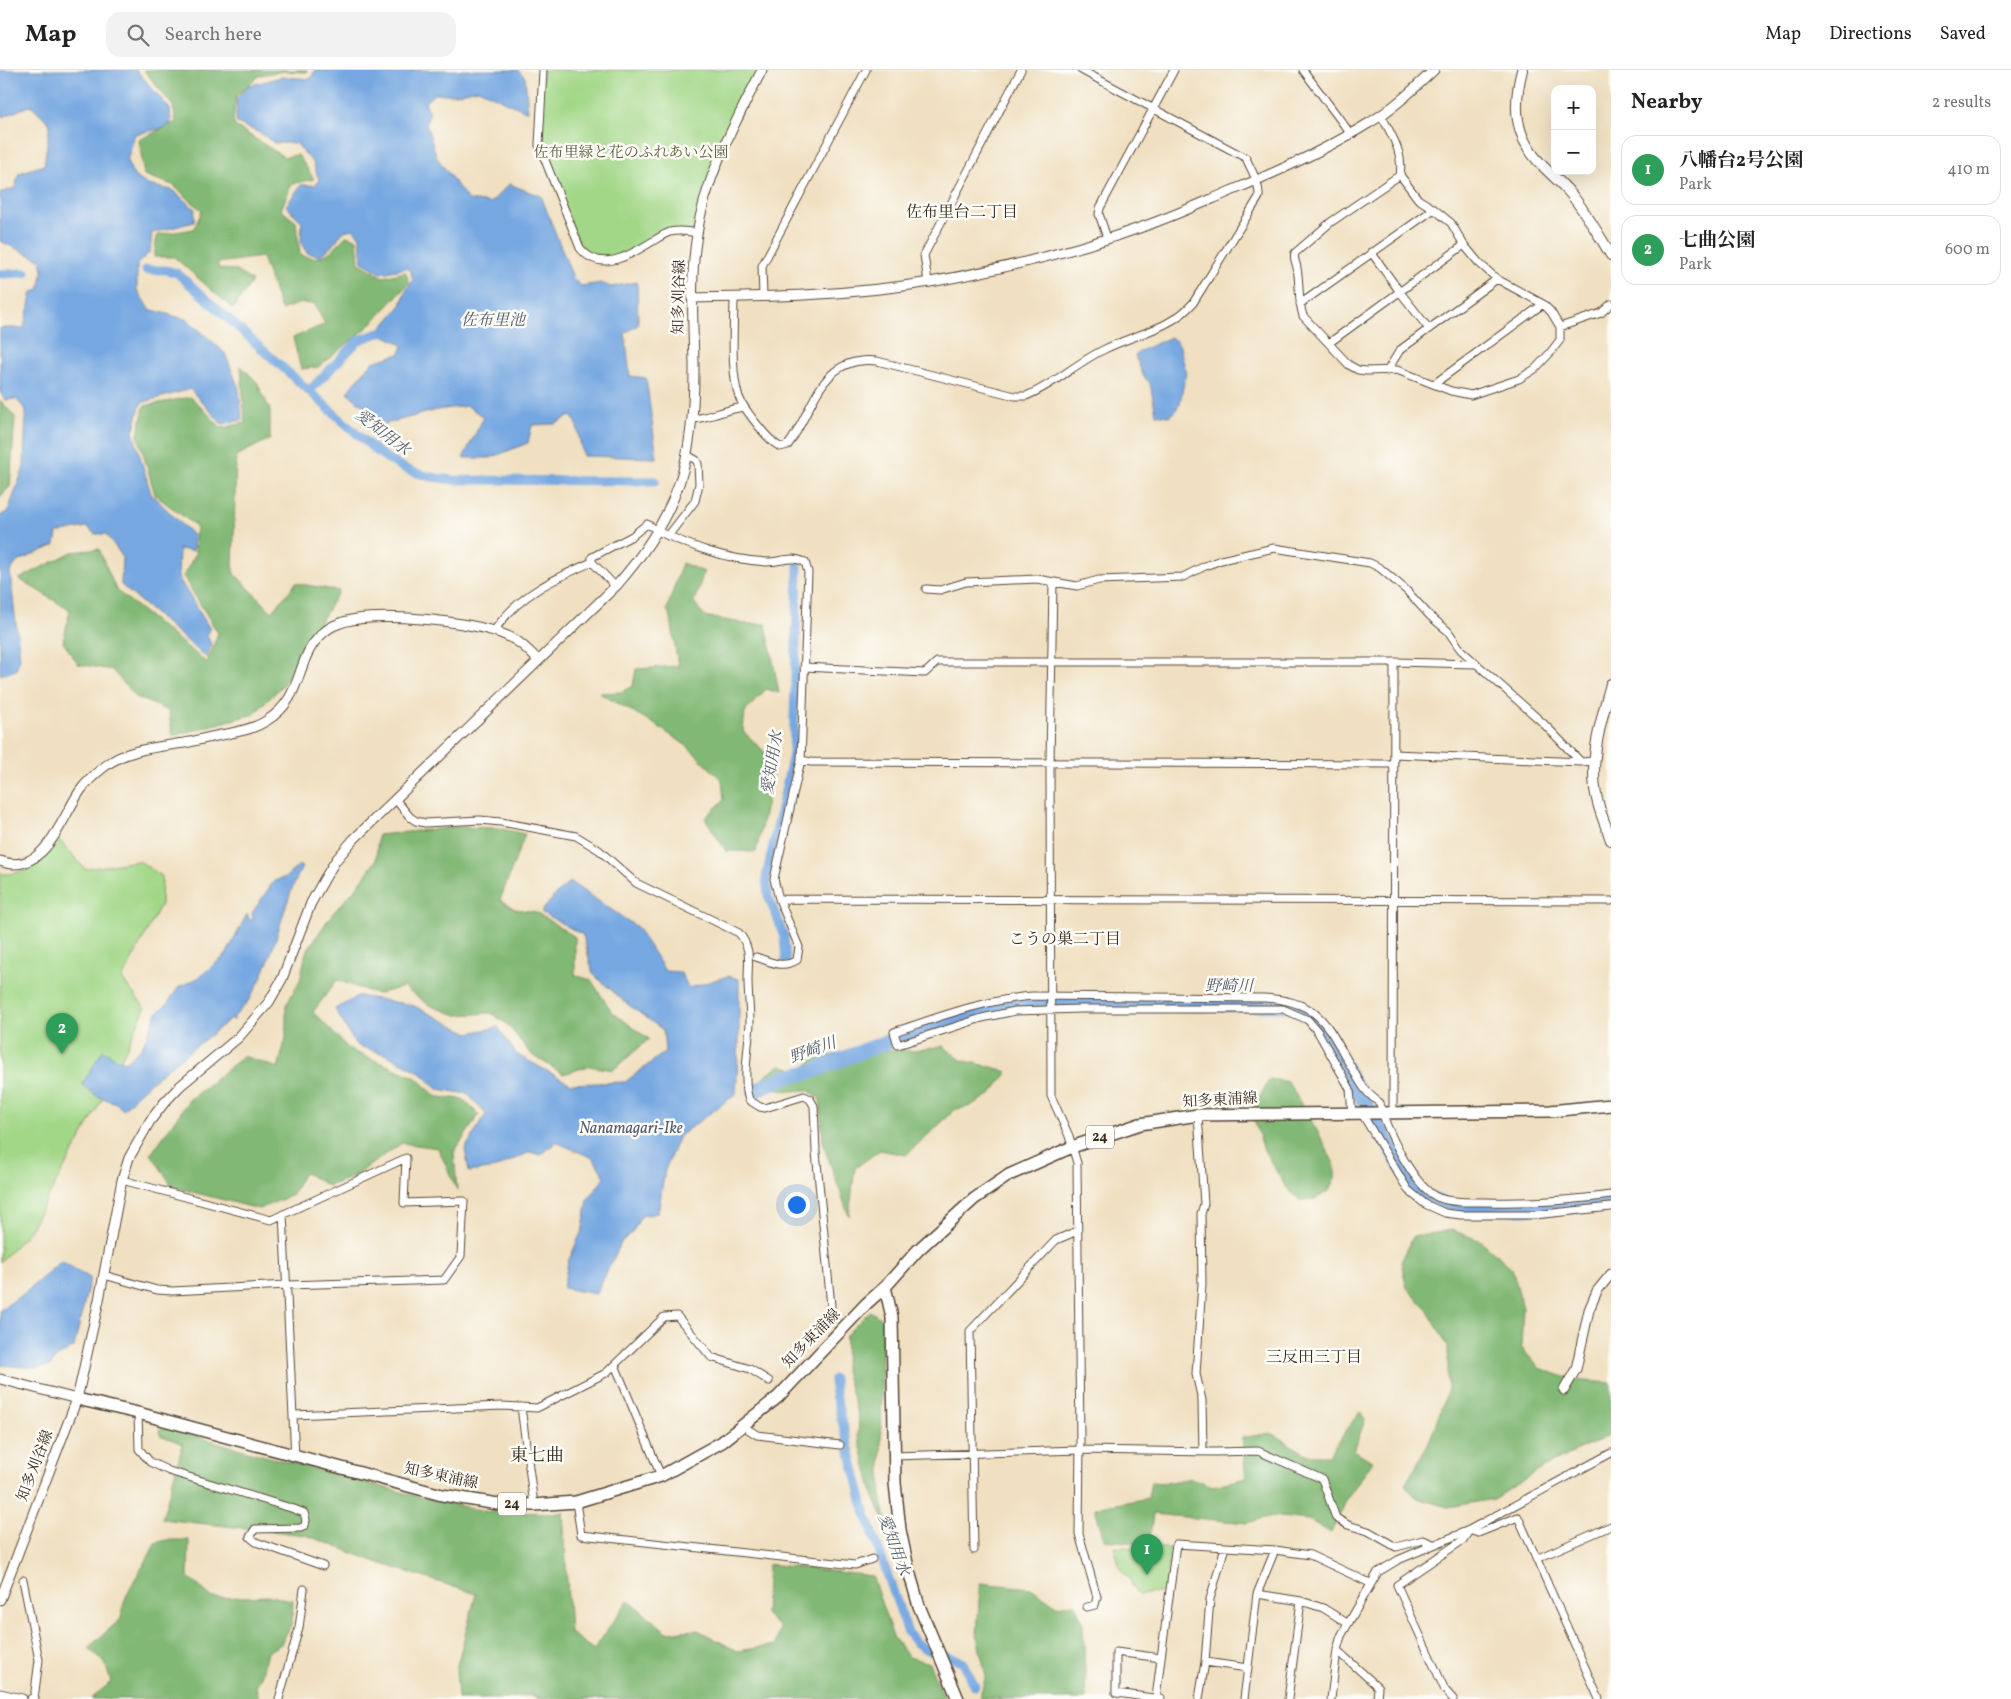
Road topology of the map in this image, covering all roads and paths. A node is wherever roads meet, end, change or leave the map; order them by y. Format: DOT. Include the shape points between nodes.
graph roads {
  1 [pos="544,70"];
  2 [pos="762,70"];
  3 [pos="866,70"];
  4 [pos="1020,70"];
  5 [pos="1081,70"];
  6 [pos="1174,70"];
  7 [pos="1302,70"];
  8 [pos="1434,70"];
  9 [pos="1522,70"];
  10 [pos="1153,108"];
  11 [pos="1381,115"];
  12 [pos="1350,134"];
  13 [pos="1400,175"];
  14 [pos="1256,180"];
  15 [pos="1434,208"];
  16 [pos="697,233"];
  17 [pos="1107,238"];
  18 [pos="1464,245"];
  19 [pos="1371,252"];
  20 [pos="1611,255"];
  21 [pos="1497,279"];
  22 [pos="928,282"];
  23 [pos="1400,292"];
  24 [pos="763,297"];
  25 [pos="692,298"];
  26 [pos="734,298"];
  27 [pos="1300,304"];
  28 [pos="1543,304"];
  29 [pos="1611,304"];
  30 [pos="1560,327"];
  31 [pos="1429,329"];
  32 [pos="1329,344"];
  33 [pos="1387,370"];
  34 [pos="1434,384"];
  35 [pos="744,408"];
  36 [pos="692,419"];
  37 [pos="687,455"];
  38 [pos="655,529"];
  39 [pos="668,536"];
  40 [pos="592,562"];
  41 [pos="1053,582"];
  42 [pos="615,586"];
  43 [pos="926,589"];
  44 [pos="494,631"];
  45 [pos="538,660"];
  46 [pos="1052,662"];
  47 [pos="1394,662"];
  48 [pos="1476,664"];
  49 [pos="804,667"];
  50 [pos="1611,684"];
  51 [pos="1394,754"];
  52 [pos="801,760"];
  53 [pos="1594,761"];
  54 [pos="1581,762"];
  55 [pos="1050,763"];
  56 [pos="1394,764"];
  57 [pos="396,799"];
  58 [pos="1611,840"];
  59 [pos="0,861"];
  60 [pos="779,898"];
  61 [pos="1051,899"];
  62 [pos="1393,900"];
  63 [pos="1611,902"];
  64 [pos="756,957"];
  65 [pos="1051,997"];
  66 [pos="1051,1010"];
  67 [pos="1611,1105"];
  68 [pos="1383,1113"];
  69 [pos="1359,1114"];
  70 [pos="1198,1115"];
  71 [pos="1072,1147"];
  72 [pos="122,1180"];
  73 [pos="1611,1195"];
  74 [pos="1611,1207"];
  75 [pos="283,1214"];
  76 [pos="1077,1232"];
  77 [pos="1611,1274"];
  78 [pos="104,1275"];
  79 [pos="288,1285"];
  80 [pos="885,1287"];
  81 [pos="831,1306"];
  82 [pos="615,1365"];
  83 [pos="0,1379"];
  84 [pos="769,1381"];
  85 [pos="1564,1390"];
  86 [pos="77,1398"];
  87 [pos="521,1407"];
  88 [pos="138,1413"];
  89 [pos="294,1415"];
  90 [pos="742,1426"];
  91 [pos="840,1445"];
  92 [pos="1079,1450"];
  93 [pos="1203,1452"];
  94 [pos="1611,1453"];
  95 [pos="972,1454"];
  96 [pos="894,1456"];
  97 [pos="295,1457"];
  98 [pos="660,1476"];
  99 [pos="576,1502"];
  100 [pos="534,1505"];
  101 [pos="1611,1526"];
  102 [pos="1469,1530"];
  103 [pos="1433,1544"];
  104 [pos="1225,1548"];
  105 [pos="974,1550"];
  106 [pos="1275,1550"];
  107 [pos="872,1558"];
  108 [pos="1536,1559"];
  109 [pos="323,1566"];
  110 [pos="23,1580"];
  111 [pos="1370,1584"];
  112 [pos="304,1589"];
  113 [pos="1257,1594"];
  114 [pos="0,1600"];
  115 [pos="1301,1601"];
  116 [pos="1087,1607"];
  117 [pos="1347,1623"];
  118 [pos="1337,1650"];
  119 [pos="1161,1658"];
  120 [pos="1205,1662"];
  121 [pos="1248,1668"];
  122 [pos="0,1694"];
  123 [pos="22,1699"];
  124 [pos="33,1699"];
  125 [pos="279,1699"];
  126 [pos="958,1699"];
  127 [pos="1159,1699"];
  128 [pos="1199,1699"];
  129 [pos="1244,1699"];
  130 [pos="1288,1699"];
  131 [pos="1331,1699"];
  132 [pos="1376,1699"];
  133 [pos="1453,1699"];
  134 [pos="1599,1699"];
  1 -- 16 [label="street" via="539,145 583,253 594,260 618,260 669,232"];
  2 -- 16 [label="street, 知多刈谷線" via="713,171"];
  3 -- 24 [label="street" via="762,266"];
  4 -- 22 [label="street" via="924,255"];
  5 -- 10 [label="street"];
  6 -- 10 [label="street"];
  7 -- 12 [label="street"];
  8 -- 11 [label="street"];
  9 -- 20 [label="main road" via="1516,121 1521,138 1540,163 1572,195"];
  10 -- 14 [label="street" via="1246,158"];
  10 -- 17 [label="street" via="1100,208"];
  11 -- 12 [label="street"];
  11 -- 13 [label="street" via="1396,145 1402,164"];
  12 -- 14 [label="street"];
  13 -- 15 [label="street" via="1418,199"];
  13 -- 27 [label="street" via="1331,222 1295,253"];
  14 -- 17 [label="street" via="1146,226"];
  14 -- 35 [label="street" via="1259,197 1184,314 1169,324 1105,348 1034,393 1015,396 866,360 847,363 829,376 788,445 780,447 773,443"];
  15 -- 18 [label="street" via="1451,223"];
  15 -- 19 [label="street"];
  16 -- 25 [label="street, 知多刈谷線"];
  17 -- 22 [label="street" via="1062,252"];
  18 -- 21 [label="street"];
  18 -- 23 [label="street"];
  19 -- 23 [label="street"];
  19 -- 27 [label="street"];
  21 -- 28 [label="street"];
  21 -- 31 [label="street"];
  22 -- 24 [label="street" via="842,293"];
  23 -- 31 [label="street"];
  23 -- 32 [label="street"];
  24 -- 26 [label="street"];
  25 -- 26 [label="street"];
  25 -- 36 [label="street, 知多刈谷線"];
  26 -- 35 [label="street" via="735,377"];
  27 -- 32 [label="street" via="1303,316"];
  28 -- 30 [label="street"];
  28 -- 34 [label="street"];
  29 -- 30 [label="street" via="1601,313"];
  30 -- 34 [label="street" via="1560,340 1550,354 1519,379 1471,395 1451,392"];
  31 -- 33 [label="street" via="1400,350"];
  32 -- 33 [label="street" via="1358,370"];
  33 -- 34 [label="street" via="1397,370"];
  35 -- 36 [label="street" via="731,408"];
  36 -- 37 [label="street, 知多刈谷線"];
  37 -- 38 [label="street, 知多刈谷線" via="677,491"];
  37 -- 39 [label="street" via="698,464 698,493"];
  38 -- 39 [label="street"];
  38 -- 40 [label="street" via="647,524 632,536 592,556"];
  38 -- 42 [label="street, 知多刈谷線" via="639,559"];
  39 -- 49 [label="street" via="724,556 768,562 798,558 805,562 808,572"];
  40 -- 42 [label="street"];
  40 -- 44 [label="street" via="547,582 517,604"];
  41 -- 43 [label="street" via="1037,579 966,582 940,590"];
  41 -- 46 [label="street"];
  41 -- 48 [label="street" via="1077,586 1098,580 1183,577 1221,560 1274,548 1370,563 1406,590"];
  42 -- 45 [label="street, 知多刈谷線"];
  44 -- 45 [label="street" via="516,640"];
  44 -- 59 [label="street" via="424,618 379,618 337,624 316,641 296,688 274,716 248,729 146,749 106,764 87,782 46,847 26,861"];
  45 -- 57 [label="street, 知多刈谷線"];
  46 -- 47 [label="street"];
  46 -- 49 [label="street" via="937,662 925,673"];
  46 -- 55 [label="street"];
  47 -- 48 [label="street"];
  47 -- 51 [label="street"];
  48 -- 54 [label="street" via="1543,723"];
  49 -- 52 [label="street"];
  50 -- 53 [label="main road"];
  51 -- 54 [label="street"];
  51 -- 56 [label="street"];
  52 -- 55 [label="street"];
  52 -- 60 [label="street" via="775,870"];
  53 -- 54 [label="street"];
  53 -- 58 [label="main road" via="1597,801"];
  55 -- 56 [label="street"];
  55 -- 61 [label="street"];
  56 -- 62 [label="street"];
  57 -- 72 [label="street, 知多刈谷線" via="336,860 312,903 282,979 269,1002 239,1037 164,1103 138,1140"];
  57 -- 81 [label="street" via="416,821 425,823 480,820 576,836 599,850 636,883 739,933 746,940 750,959 749,1100 765,1108 804,1096 814,1106"];
  60 -- 61 [label="street"];
  60 -- 64 [label="street" via="799,947 797,960 788,965"];
  61 -- 62 [label="street"];
  61 -- 65 [label="street"];
  62 -- 63 [label="street"];
  62 -- 68 [label="street"];
  65 -- 66 [label="street"];
  65 -- 66 [label="street" via="998,1000 894,1032 898,1045 1000,1014"];
  65 -- 68 [label="street" via="1264,998 1302,1005 1330,1029 1367,1093 1380,1103"];
  66 -- 69 [label="street" via="1283,1009 1308,1020 1318,1032 1350,1090"];
  66 -- 71 [label="street" via="1050,1096 1070,1136"];
  67 -- 68 [label="main road, 知多東浦線 / 24" via="1550,1112"];
  68 -- 69 [label="main road, 知多東浦線 / 24"];
  68 -- 73 [label="street" via="1420,1185 1439,1198 1549,1202"];
  69 -- 70 [label="main road, 知多東浦線 / 24"];
  69 -- 74 [label="street" via="1408,1190 1424,1204 1445,1213 1534,1215"];
  70 -- 71 [label="main road, 知多東浦線 / 24" via="1140,1124"];
  70 -- 93 [label="street" via="1204,1204 1201,1214 1202,1284 1196,1374 1202,1400"];
  71 -- 76 [label="street" via="1077,1163"];
  71 -- 80 [label="main road, 知多東浦線 / 24" via="1009,1175 974,1199 918,1250"];
  72 -- 75 [label="street" via="271,1220"];
  72 -- 78 [label="street, 知多刈谷線"];
  75 -- 79 [label="street"];
  75 -- 79 [label="street" via="406,1158 404,1203 464,1201 461,1256 444,1280"];
  76 -- 92 [label="street"];
  76 -- 95 [label="street" via="1056,1240 970,1331"];
  77 -- 85 [label="street" via="1597,1291 1589,1310 1576,1369"];
  78 -- 79 [label="street" via="157,1290 173,1291"];
  78 -- 86 [label="street, 知多刈谷線"];
  79 -- 89 [label="street"];
  80 -- 90 [label="main road, 知多東浦線 / 24" via="778,1397"];
  80 -- 96 [label="main road" via="892,1318"];
  82 -- 84 [label="street" via="664,1317 676,1316 711,1357 750,1369"];
  82 -- 87 [label="street" via="594,1381 545,1405"];
  82 -- 98 [label="street"];
  83 -- 86 [label="street"];
  86 -- 88 [label="main road, 知多東浦線 / 24"];
  86 -- 114 [label="street, 知多刈谷線"];
  87 -- 89 [label="street"];
  87 -- 100 [label="street"];
  88 -- 97 [label="main road, 知多東浦線 / 24"];
  88 -- 109 [label="street" via="139,1450 150,1462 169,1471 304,1513 306,1520 301,1528 255,1529 250,1538"];
  89 -- 97 [label="street"];
  90 -- 91 [label="street" via="757,1435"];
  90 -- 98 [label="main road, 知多東浦線 / 24" via="722,1442"];
  92 -- 93 [label="street"];
  92 -- 95 [label="street"];
  92 -- 116 [label="street" via="1079,1534 1097,1597 1095,1605"];
  93 -- 103 [label="street" via="1258,1451 1322,1479 1334,1515 1348,1525 1368,1531 1396,1547 1423,1540"];
  94 -- 102 [label="street"];
  95 -- 96 [label="street"];
  95 -- 105 [label="street"];
  96 -- 126 [label="main road" via="896,1504 908,1568 919,1606"];
  97 -- 100 [label="main road, 知多東浦線 / 24" via="442,1495 498,1504"];
  98 -- 99 [label="main road, 知多東浦線 / 24"];
  99 -- 100 [label="main road, 知多東浦線 / 24"];
  99 -- 107 [label="street" via="581,1535 855,1565"];
  101 -- 108 [label="street"];
  102 -- 103 [label="street"];
  102 -- 108 [label="street" via="1478,1533 1518,1517"];
  102 -- 133 [label="street" via="1463,1540 1398,1585"];
  103 -- 111 [label="street" via="1385,1566"];
  104 -- 106 [label="street"];
  104 -- 119 [label="street" via="1176,1544"];
  104 -- 120 [label="street" via="1210,1599"];
  106 -- 111 [label="street" via="1310,1554"];
  106 -- 113 [label="street"];
  108 -- 134 [label="street"];
  110 -- 124 [label="street" via="39,1660"];
  111 -- 117 [label="street"];
  112 -- 125 [label="street" via="299,1628"];
  113 -- 115 [label="street"];
  113 -- 121 [label="street"];
  115 -- 117 [label="street" via="1323,1608"];
  115 -- 130 [label="street"];
  117 -- 118 [label="street"];
  118 -- 131 [label="street"];
  118 -- 132 [label="street" via="1378,1687"];
  119 -- 127 [label="street"];
  119 -- 127 [label="street" via="1116,1652 1116,1693"];
  120 -- 121 [label="street"];
  120 -- 128 [label="street"];
  121 -- 129 [label="street"];
  122 -- 123 [label="street"];
}
